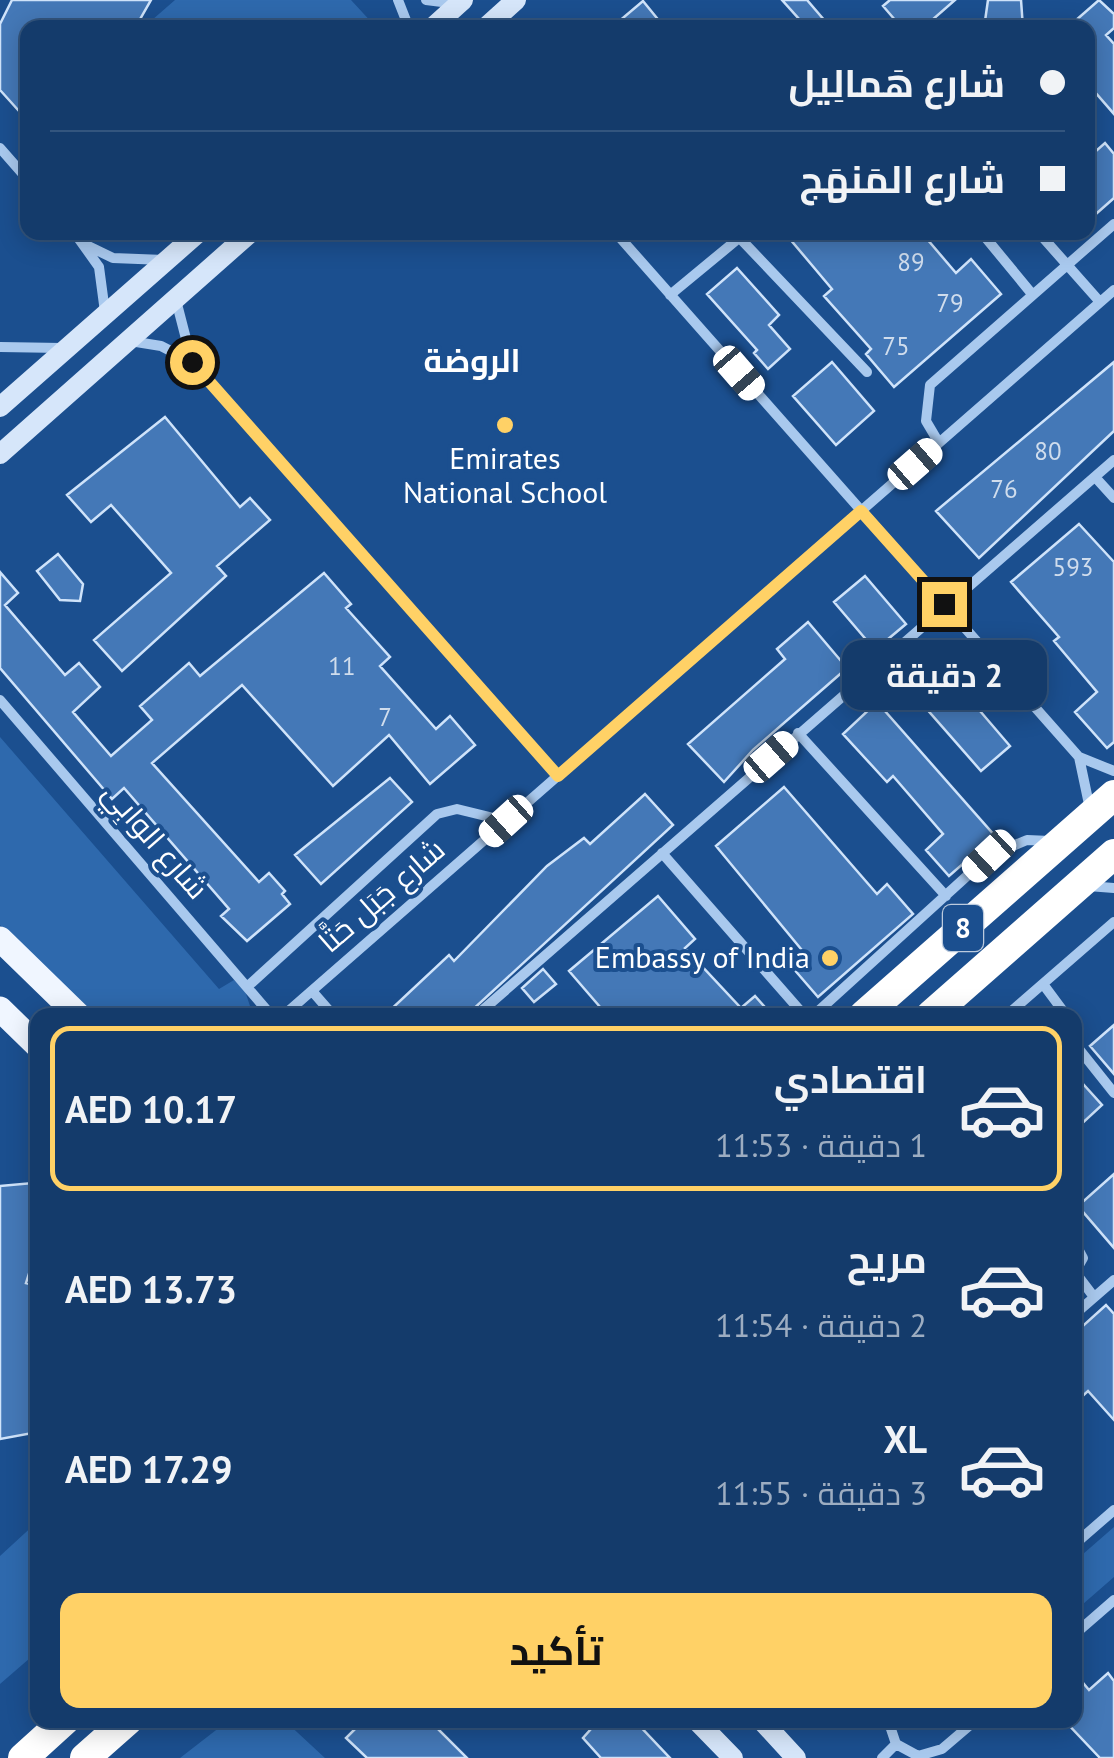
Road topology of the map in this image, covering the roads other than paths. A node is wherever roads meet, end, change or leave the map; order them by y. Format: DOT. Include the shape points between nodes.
graph roads {
  1 [pos="426,0"];
  2 [pos="516,0"];
  3 [pos="461,2"];
  4 [pos="441,20"];
  5 [pos="494,20"];
  6 [pos="0,148"];
  7 [pos="20,171"];
  8 [pos="1114,224"];
  9 [pos="81,240"];
  10 [pos="190,240"];
  11 [pos="242,240"];
  12 [pos="622,240"];
  13 [pos="732,240"];
  14 [pos="741,240"];
  15 [pos="988,240"];
  16 [pos="1045,240"];
  17 [pos="84,244"];
  18 [pos="167,260"];
  19 [pos="1066,265"];
  20 [pos="1114,290"];
  21 [pos="1032,294"];
  22 [pos="670,295"];
  23 [pos="176,298"];
  24 [pos="1100,302"];
  25 [pos="106,314"];
  26 [pos="128,341"];
  27 [pos="0,347"];
  28 [pos="68,348"];
  29 [pos="192,362"];
  30 [pos="867,372"];
  31 [pos="0,407"];
  32 [pos="938,443"];
  33 [pos="0,454"];
  34 [pos="1114,460"];
  35 [pos="1095,477"];
  36 [pos="1114,498"];
  37 [pos="861,511"];
  38 [pos="944,604"];
  39 [pos="0,700"];
  40 [pos="798,733"];
  41 [pos="1079,758"];
  42 [pos="1114,770"];
  43 [pos="558,776"];
  44 [pos="1114,795"];
  45 [pos="1090,816"];
  46 [pos="506,821"];
  47 [pos="1061,842"];
  48 [pos="662,853"];
  49 [pos="1114,854"];
  50 [pos="1077,886"];
  51 [pos="1114,888"];
  52 [pos="946,896"];
  53 [pos="1114,922"];
  54 [pos="0,939"];
  55 [pos="1043,984"];
  56 [pos="247,987"];
  57 [pos="312,991"];
  58 [pos="71,1008"];
  59 [pos="265,1008"];
  60 [pos="292,1008"];
  61 [pos="327,1008"];
  62 [pos="485,1008"];
  63 [pos="798,1008"];
  64 [pos="822,1008"];
  65 [pos="872,1008"];
  66 [pos="940,1008"];
  67 [pos="1015,1008"];
  68 [pos="1061,1008"];
  69 [pos="2,1013"];
  70 [pos="30,1039"];
  71 [pos="1082,1053"];
  72 [pos="1114,1093"];
  73 [pos="1114,1280"];
  74 [pos="1082,1281"];
  75 [pos="1094,1297"];
  76 [pos="1082,1308"];
  77 [pos="1114,1510"];
  78 [pos="1082,1538"];
  79 [pos="1114,1600"];
  80 [pos="1082,1628"];
  81 [pos="56,1728"];
  82 [pos="119,1728"];
  83 [pos="704,1728"];
  84 [pos="768,1728"];
  85 [pos="891,1728"];
  86 [pos="966,1728"];
  87 [pos="896,1744"];
  88 [pos="22,1758"];
  89 [pos="85,1758"];
  90 [pos="733,1758"];
  91 [pos="796,1758"];
  92 [pos="882,1758"];
  1 -- 3 [label="street"];
  2 -- 5 [label="main road"];
  3 -- 4 [label="main road"];
  6 -- 7 [label="street"];
  8 -- 19 [label="street"];
  9 -- 17 [label="street"];
  10 -- 18 [label="main road"];
  11 -- 23 [label="main road"];
  12 -- 22 [label="street"];
  13 -- 22 [label="street"];
  14 -- 30 [label="street"];
  15 -- 21 [label="street"];
  16 -- 19 [label="street"];
  17 -- 18 [label="street" via="113,258"];
  17 -- 25 [label="street" via="99,267"];
  18 -- 25 [label="main road"];
  19 -- 21 [label="street"];
  19 -- 24 [label="street"];
  20 -- 24 [label="street, شارع جَبَل حَتَّا"];
  21 -- 32 [label="street" via="930,385 926,420"];
  22 -- 37 [label="street"];
  23 -- 26 [label="main road"];
  23 -- 29 [label="street"];
  24 -- 32 [label="street, شارع جَبَل حَتَّا"];
  25 -- 28 [label="main road"];
  26 -- 29 [label="street" via="162,346"];
  26 -- 33 [label="main road"];
  27 -- 28 [label="street"];
  28 -- 31 [label="main road"];
  29 -- 43 [label="street"];
  32 -- 37 [label="street, شارع جَبَل حَتَّا"];
  34 -- 35 [label="street"];
  35 -- 36 [label="street"];
  35 -- 38 [label="street"];
  37 -- 38 [label="street"];
  37 -- 43 [label="street, شارع جَبَل حَتَّا"];
  38 -- 40 [label="street"];
  38 -- 41 [label="street"];
  39 -- 56 [label="street, شارع الوابِي"];
  40 -- 48 [label="street"];
  40 -- 52 [label="street"];
  41 -- 42 [label="street"];
  41 -- 45 [label="street"];
  43 -- 46 [label="street, شارع جَبَل حَتَّا"];
  44 -- 45 [label="highway, 8"];
  45 -- 47 [label="highway, 8"];
  46 -- 56 [label="street" via="456,809 438,814"];
  46 -- 57 [label="street, شارع جَبَل حَتَّا"];
  47 -- 52 [label="street" via="1012,844"];
  47 -- 65 [label="highway, 8"];
  48 -- 62 [label="street"];
  48 -- 63 [label="street"];
  49 -- 50 [label="highway, 8"];
  50 -- 51 [label="street"];
  50 -- 66 [label="highway, 8"];
  52 -- 64 [label="street"];
  53 -- 55 [label="street"];
  54 -- 58 [label="main road"];
  55 -- 67 [label="street"];
  55 -- 68 [label="street"];
  56 -- 59 [label="street, شارع الوابِي"];
  57 -- 60 [label="street, شارع جَبَل حَتَّا"];
  57 -- 61 [label="street"];
  69 -- 70 [label="main road"];
  71 -- 72 [label="street"];
  73 -- 75 [label="street"];
  74 -- 75 [label="street"];
  75 -- 76 [label="street"];
  77 -- 78 [label="street"];
  79 -- 80 [label="street"];
  81 -- 88 [label="highway"];
  82 -- 89 [label="highway"];
  83 -- 90 [label="main road"];
  84 -- 91 [label="main road"];
  85 -- 87 [label="street"];
  86 -- 87 [label="street" via="934,1753 910,1754"];
  87 -- 92 [label="street"];
}
